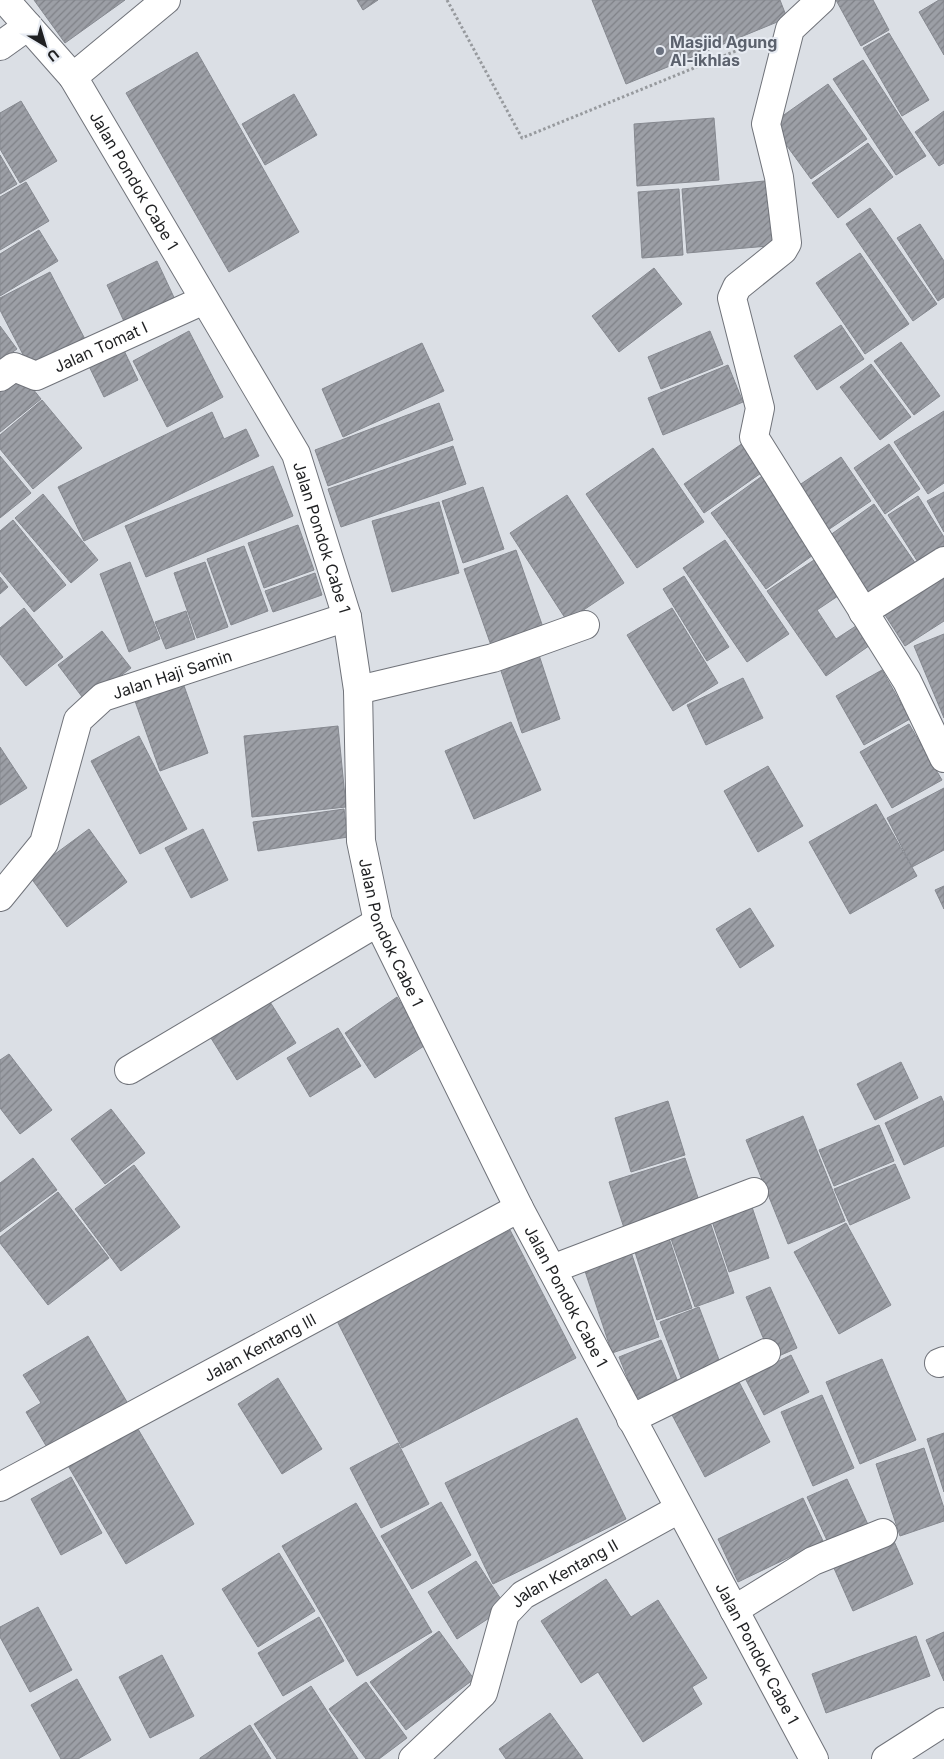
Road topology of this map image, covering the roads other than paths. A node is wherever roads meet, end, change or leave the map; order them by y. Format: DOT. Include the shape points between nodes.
graph roads {
  1 [pos="5,0"];
  2 [pos="166,0"];
  3 [pos="821,0"];
  4 [pos="28,26"];
  5 [pos="0,46"];
  6 [pos="74,77"];
  7 [pos="204,300"];
  8 [pos="0,377"];
  9 [pos="944,560"];
  10 [pos="863,612"];
  11 [pos="347,617"];
  12 [pos="585,625"];
  13 [pos="358,690"];
  14 [pos="940,742"];
  15 [pos="0,897"];
  16 [pos="378,922"];
  17 [pos="129,1070"];
  18 [pos="754,1192"];
  19 [pos="520,1208"];
  20 [pos="552,1269"];
  21 [pos="766,1353"];
  22 [pos="631,1419"];
  23 [pos="0,1487"];
  24 [pos="679,1509"];
  25 [pos="883,1533"];
  26 [pos="734,1610"];
  27 [pos="944,1722"];
  28 [pos="413,1759"];
  29 [pos="814,1759"];
  30 [pos="886,1759"];
  1 -- 4 [label="street, Jalan Pondok Cabe 1"];
  2 -- 6 [label="street"];
  3 -- 10 [label="street" via="790,29 766,124 780,177 787,243 783,250 738,287 732,298 760,408 754,437"];
  4 -- 5 [label="street"];
  4 -- 6 [label="street, Jalan Pondok Cabe 1"];
  6 -- 7 [label="street, Jalan Pondok Cabe 1"];
  7 -- 8 [label="street, Jalan Tomat I" via="36,376 14,367"];
  7 -- 11 [label="street, Jalan Pondok Cabe 1" via="296,454"];
  9 -- 10 [label="street"];
  10 -- 14 [label="street" via="907,681"];
  11 -- 13 [label="street, Jalan Pondok Cabe 1"];
  11 -- 15 [label="street, Jalan Haji Samin" via="103,697 78,720 44,843"];
  12 -- 13 [label="street" via="493,658"];
  13 -- 16 [label="street, Jalan Pondok Cabe 1" via="361,841"];
  16 -- 17 [label="street"];
  16 -- 19 [label="street, Jalan Pondok Cabe 1"];
  18 -- 20 [label="street"];
  19 -- 20 [label="street, Jalan Pondok Cabe 1"];
  19 -- 23 [label="street, Jalan Kentang III"];
  20 -- 22 [label="street, Jalan Pondok Cabe 1"];
  21 -- 22 [label="street"];
  22 -- 24 [label="street, Jalan Pondok Cabe 1"];
  24 -- 26 [label="street, Jalan Pondok Cabe 1"];
  24 -- 28 [label="street, Jalan Kentang II" via="524,1595 505,1614 483,1693"];
  25 -- 26 [label="street" via="813,1561"];
  26 -- 29 [label="street, Jalan Pondok Cabe 1"];
  27 -- 30 [label="street"];
}
